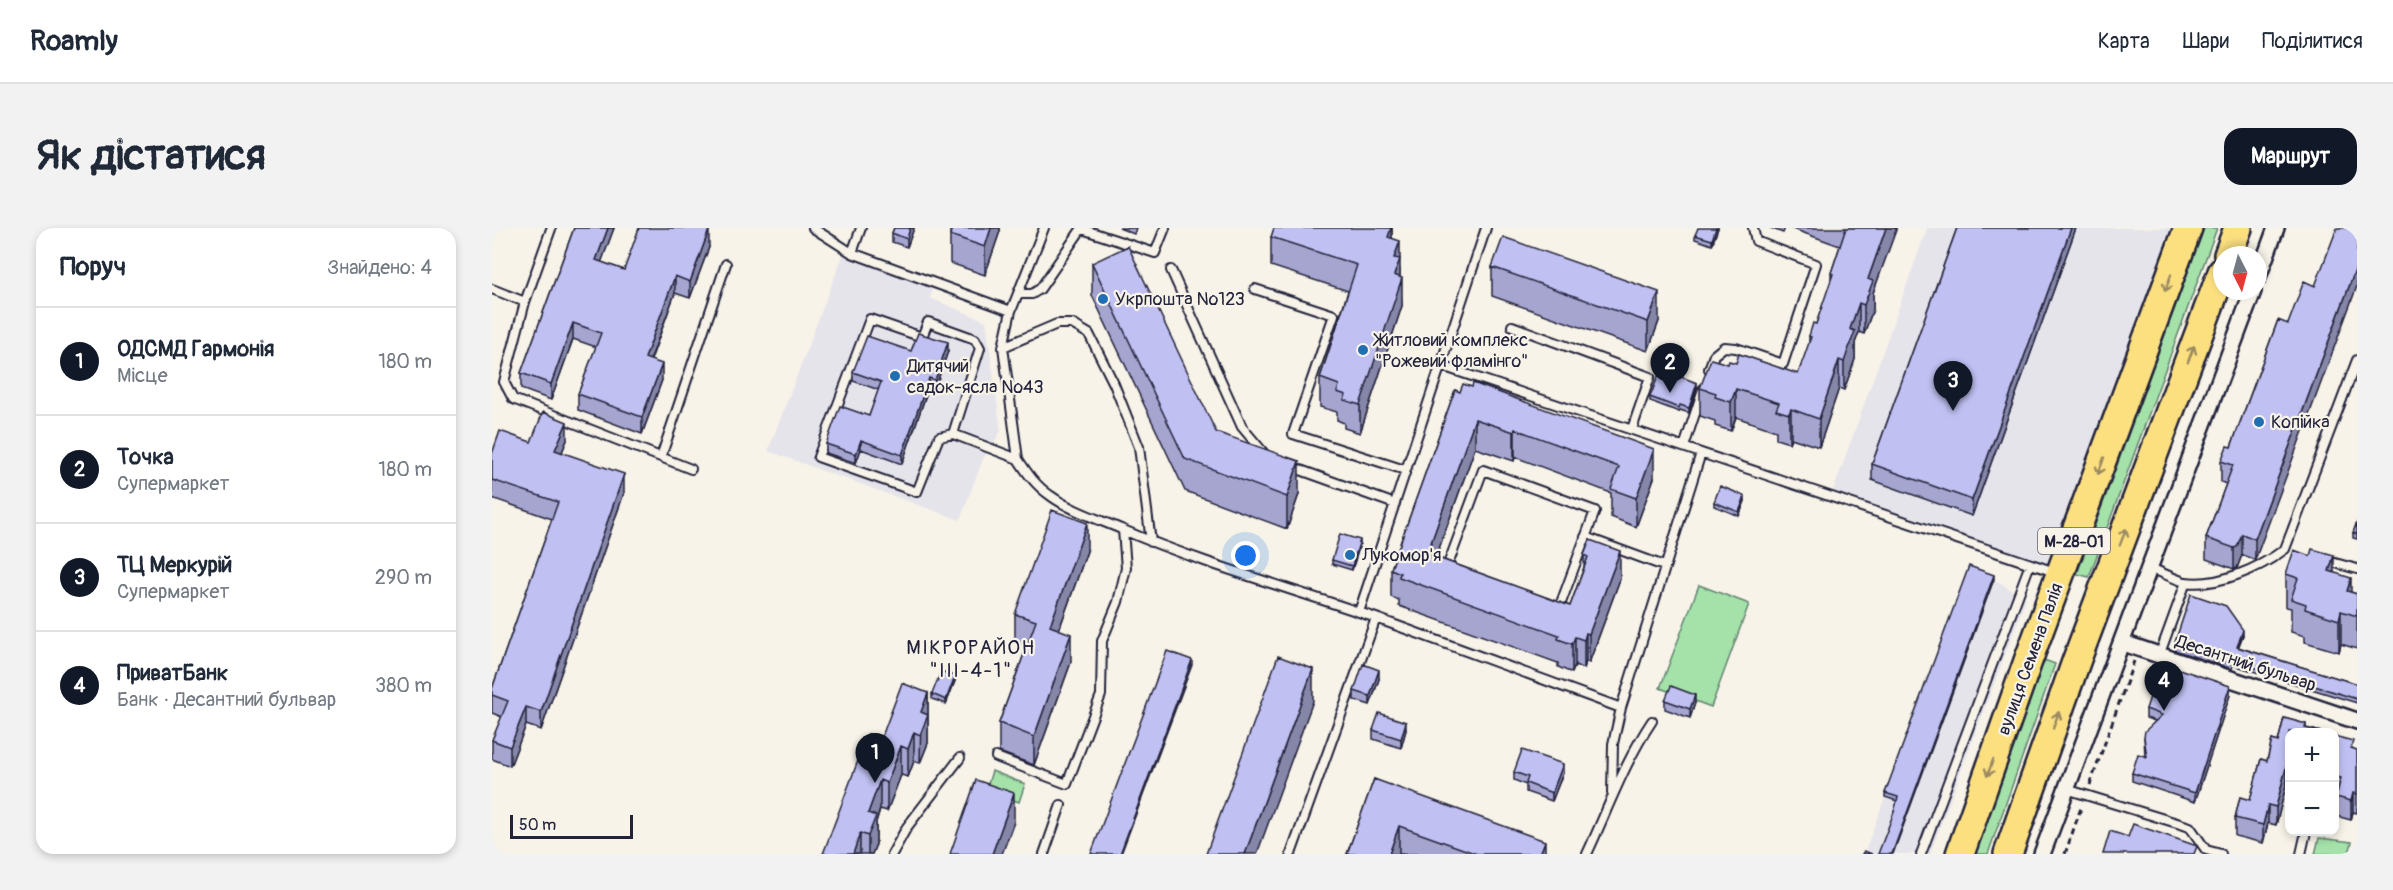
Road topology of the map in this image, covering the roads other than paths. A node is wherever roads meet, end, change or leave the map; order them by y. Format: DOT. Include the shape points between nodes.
graph roads {
  1 [pos="813,228"];
  2 [pos="861,228"];
  3 [pos="1044,228"];
  4 [pos="1082,228"];
  5 [pos="1165,228"];
  6 [pos="1486,228"];
  7 [pos="1753,228"];
  8 [pos="2188,228"];
  9 [pos="2238,228"];
  10 [pos="2276,228"];
  11 [pos="551,229"];
  12 [pos="2232,246"];
  13 [pos="2267,252"];
  14 [pos="852,253"];
  15 [pos="726,264"];
  16 [pos="1171,270"];
  17 [pos="492,289"];
  18 [pos="1255,289"];
  19 [pos="1019,294"];
  20 [pos="2213,297"];
  21 [pos="2250,300"];
  22 [pos="525,302"];
  23 [pos="1011,311"];
  24 [pos="1512,326"];
  25 [pos="1003,347"];
  26 [pos="2357,360"];
  27 [pos="1439,365"];
  28 [pos="1632,429"];
  29 [pos="954,434"];
  30 [pos="1684,447"];
  31 [pos="1701,453"];
  32 [pos="1268,456"];
  33 [pos="661,457"];
  34 [pos="1018,459"];
  35 [pos="1279,462"];
  36 [pos="691,469"];
  37 [pos="1406,470"];
  38 [pos="1395,504"];
  39 [pos="1123,530"];
  40 [pos="1585,537"];
  41 [pos="1151,542"];
  42 [pos="2286,549"];
  43 [pos="2296,552"];
  44 [pos="2316,558"];
  45 [pos="2030,564"];
  46 [pos="1664,566"];
  47 [pos="2150,568"];
  48 [pos="2357,569"];
  49 [pos="2060,578"];
  50 [pos="2186,582"];
  51 [pos="2101,594"];
  52 [pos="1359,612"];
  53 [pos="1376,618"];
  54 [pos="2122,643"];
  55 [pos="2159,656"];
  56 [pos="1621,708"];
  57 [pos="1652,721"];
  58 [pos="2357,721"];
  59 [pos="960,758"];
  60 [pos="996,758"];
  61 [pos="2066,789"];
  62 [pos="1612,798"];
  63 [pos="1061,805"];
  64 [pos="2305,836"];
  65 [pos="892,854"];
  66 [pos="1044,854"];
  67 [pos="1291,854"];
  68 [pos="1587,854"];
  69 [pos="1921,854"];
  70 [pos="1960,854"];
  71 [pos="2008,854"];
  72 [pos="2042,854"];
  73 [pos="2221,854"];
  74 [pos="2301,854"];
  1 -- 14 [label="lane"];
  2 -- 14 [label="lane"];
  3 -- 19 [label="lane"];
  4 -- 5 [label="lane" via="1155,253"];
  4 -- 19 [label="lane" via="1040,290"];
  6 -- 27 [label="lane"];
  7 -- 30 [label="lane" via="1756,241 1816,264 1783,364 1736,348 1724,347 1713,355"];
  8 -- 49 [label="highway, вулиця Семена Палія / М-28-01, one-way"];
  9 -- 12 [label="highway, М-28-01"];
  10 -- 13 [label="street"];
  11 -- 22 [label="lane"];
  14 -- 23 [label="lane"];
  15 -- 33 [label="lane"];
  16 -- 32 [label="lane" via="1242,427"];
  17 -- 22 [label="lane"];
  18 -- 37 [label="lane" via="1334,315 1293,434"];
  19 -- 23 [label="lane"];
  51 -- 20 [label="highway, М-28-01, one-way"];
  21 -- 47 [label="street"];
  22 -- 33 [label="lane" via="504,382 513,399"];
  23 -- 25 [label="lane"];
  24 -- 28 [label="lane" via="1650,377"];
  25 -- 34 [label="lane"];
  25 -- 41 [label="lane" via="1057,324 1072,324 1089,334 1139,447"];
  26 -- 42 [label="lane"];
  27 -- 28 [label="lane"];
  27 -- 37 [label="lane"];
  28 -- 30 [label="lane"];
  29 -- 29 [label="lane" via="980,348 975,339 928,322 922,337 870,319 819,458 917,492 939,437"];
  29 -- 34 [label="lane"];
  30 -- 31 [label="lane"];
  31 -- 45 [label="lane"];
  31 -- 46 [label="lane"];
  33 -- 36 [label="lane"];
  34 -- 39 [label="lane" via="1052,497"];
  35 -- 38 [label="lane"];
  37 -- 38 [label="lane"];
  38 -- 52 [label="lane"];
  39 -- 41 [label="lane"];
  39 -- 60 [label="lane" via="1126,568 1118,602 1102,641 1101,695 1067,784"];
  40 -- 40 [label="lane" via="1558,611 1446,570 1483,470 1595,511"];
  40 -- 46 [label="lane"];
  41 -- 52 [label="lane"];
  42 -- 43 [label="lane"];
  42 -- 50 [label="lane" via="2241,574"];
  44 -- 48 [label="lane"];
  45 -- 49 [label="lane"];
  45 -- 69 [label="lane"];
  46 -- 56 [label="lane"];
  47 -- 50 [label="lane"];
  47 -- 54 [label="street"];
  49 -- 51 [label="highway"];
  49 -- 70 [label="highway, вулиця Семена Палія / М-28-01, one-way"];
  50 -- 55 [label="lane"];
  71 -- 51 [label="highway, М-28-01, one-way"];
  52 -- 53 [label="lane"];
  53 -- 56 [label="lane"];
  53 -- 67 [label="lane"];
  54 -- 55 [label="street, Десантний бульвар"];
  54 -- 61 [label="street"];
  55 -- 58 [label="street, Десантний бульвар"];
  56 -- 62 [label="lane" via="1613,744"];
  57 -- 62 [label="lane"];
  59 -- 65 [label="lane" via="907,827"];
  61 -- 72 [label="street"];
  61 -- 73 [label="lane" via="2190,827 2206,850"];
  62 -- 68 [label="lane"];
  63 -- 66 [label="lane"];
  64 -- 74 [label="lane"];
}
